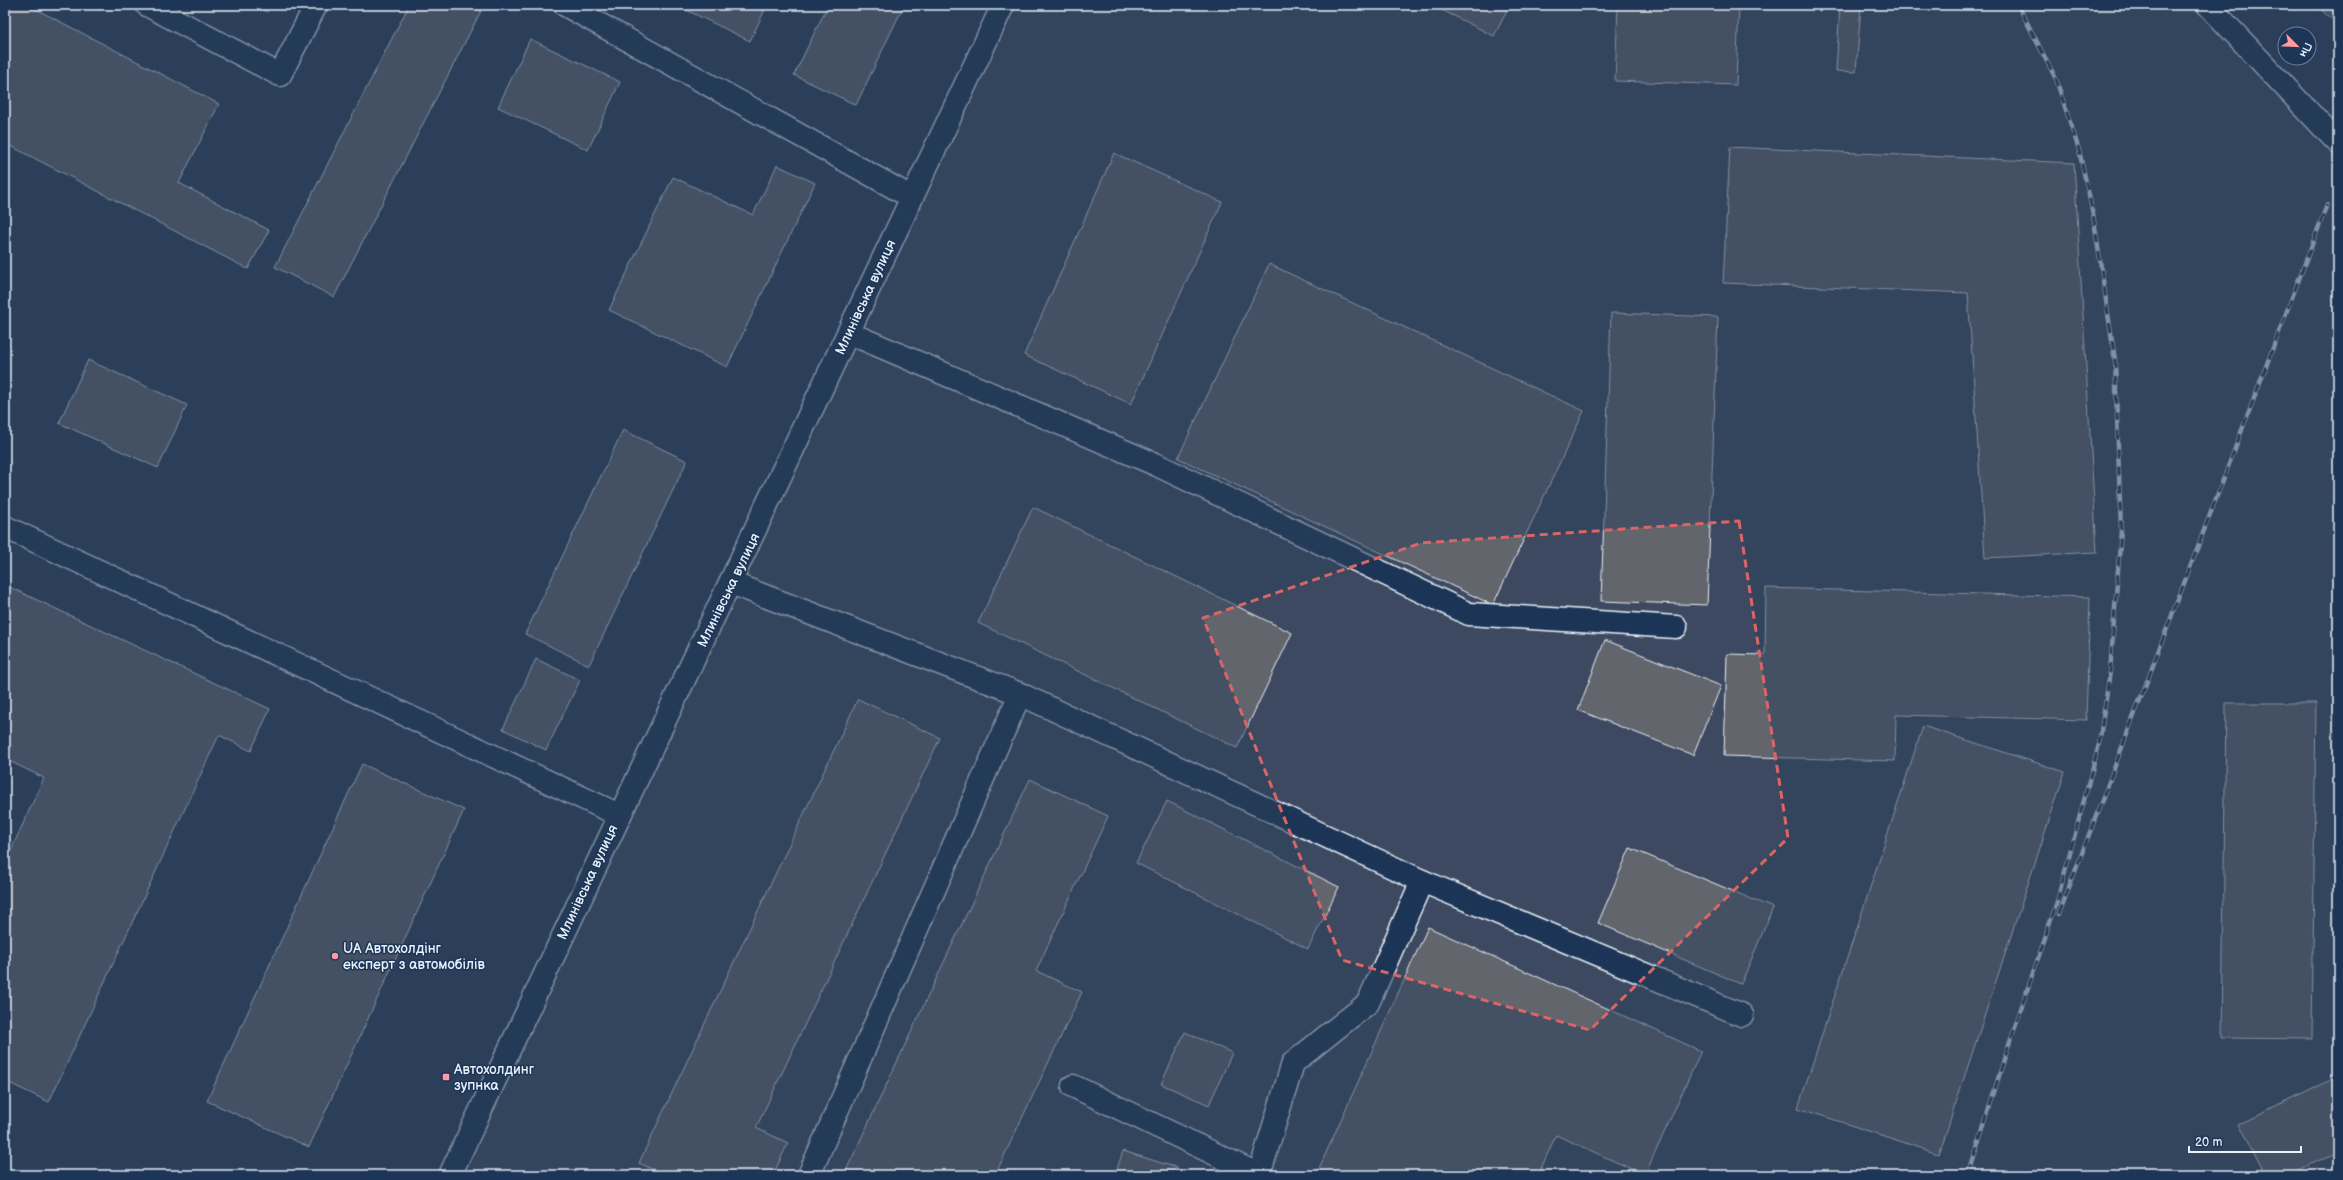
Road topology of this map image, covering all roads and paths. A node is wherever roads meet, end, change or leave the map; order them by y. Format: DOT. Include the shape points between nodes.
graph roads {
  1 [pos="147,5"];
  2 [pos="316,5"];
  3 [pos="565,5"];
  4 [pos="1003,5"];
  5 [pos="2208,5"];
  6 [pos="2338,143"];
  7 [pos="911,198"];
  8 [pos="849,333"];
  9 [pos="5,527"];
  10 [pos="731,583"];
  11 [pos="1676,627"];
  12 [pos="1020,694"];
  13 [pos="619,815"];
  14 [pos="1422,881"];
  15 [pos="1742,1015"];
  16 [pos="1073,1086"];
  17 [pos="450,1175"];
  18 [pos="809,1175"];
  19 [pos="1259,1175"];
  1 -- 2 [label="main road" via="280,75"];
  3 -- 7 [label="main road"];
  4 -- 7 [label="main road, Млинівська вулиця"];
  5 -- 6 [label="main road"];
  7 -- 8 [label="main road, Млинівська вулиця"];
  8 -- 10 [label="main road, Млинівська вулиця"];
  8 -- 11 [label="main road" via="1157,465 1469,614"];
  9 -- 13 [label="main road"];
  10 -- 12 [label="main road"];
  10 -- 13 [label="main road, Млинівська вулиця"];
  12 -- 14 [label="main road"];
  12 -- 18 [label="main road"];
  13 -- 17 [label="main road, Млинівська вулиця"];
  14 -- 15 [label="main road"];
  14 -- 19 [label="main road" via="1368,1003 1293,1063"];
  16 -- 19 [label="main road"];
}
